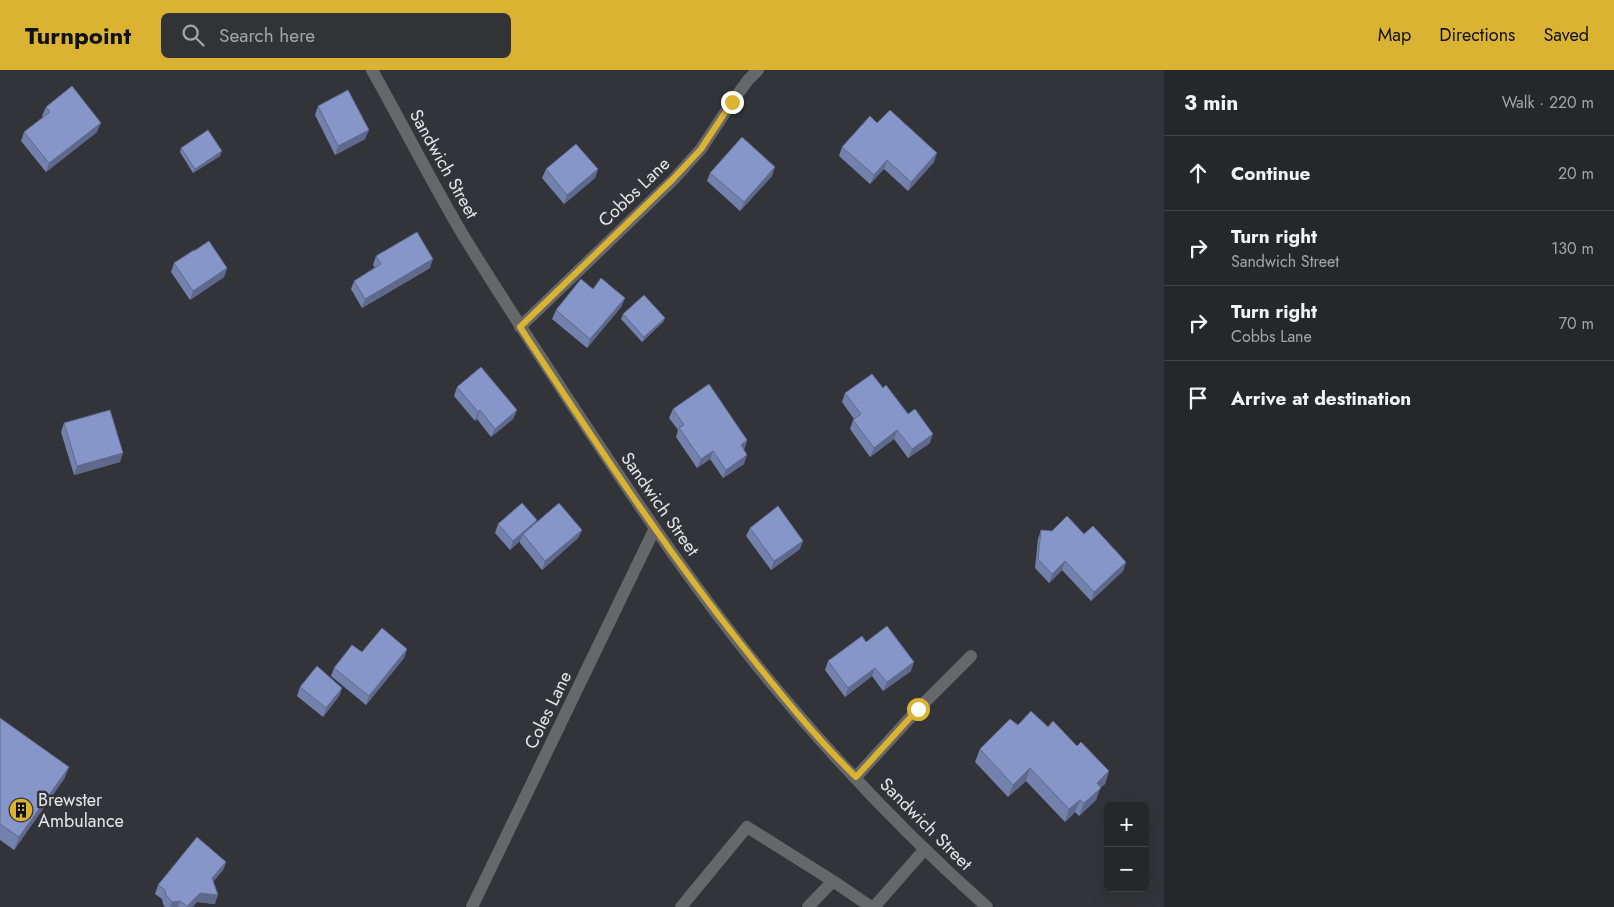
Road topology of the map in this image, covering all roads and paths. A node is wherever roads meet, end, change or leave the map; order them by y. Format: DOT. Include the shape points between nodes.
graph roads {
  1 [pos="372,70"];
  2 [pos="758,70"];
  3 [pos="520,327"];
  4 [pos="655,528"];
  5 [pos="971,656"];
  6 [pos="856,777"];
  7 [pos="925,849"];
  8 [pos="833,881"];
  9 [pos="472,907"];
  10 [pos="681,907"];
  11 [pos="808,907"];
  12 [pos="872,907"];
  13 [pos="988,907"];
  1 -- 3 [label="street, Sandwich Street" via="450,212"];
  2 -- 3 [label="street, Cobbs Lane" via="701,149"];
  3 -- 4 [label="street, Sandwich Street"];
  4 -- 6 [label="street, Sandwich Street" via="758,666"];
  4 -- 9 [label="street, Coles Lane"];
  5 -- 6 [label="street"];
  6 -- 7 [label="street, Sandwich Street"];
  7 -- 12 [label="street"];
  7 -- 13 [label="street, Sandwich Street"];
  8 -- 10 [label="street" via="747,827"];
  8 -- 11 [label="street"];
  8 -- 12 [label="street"];
}
